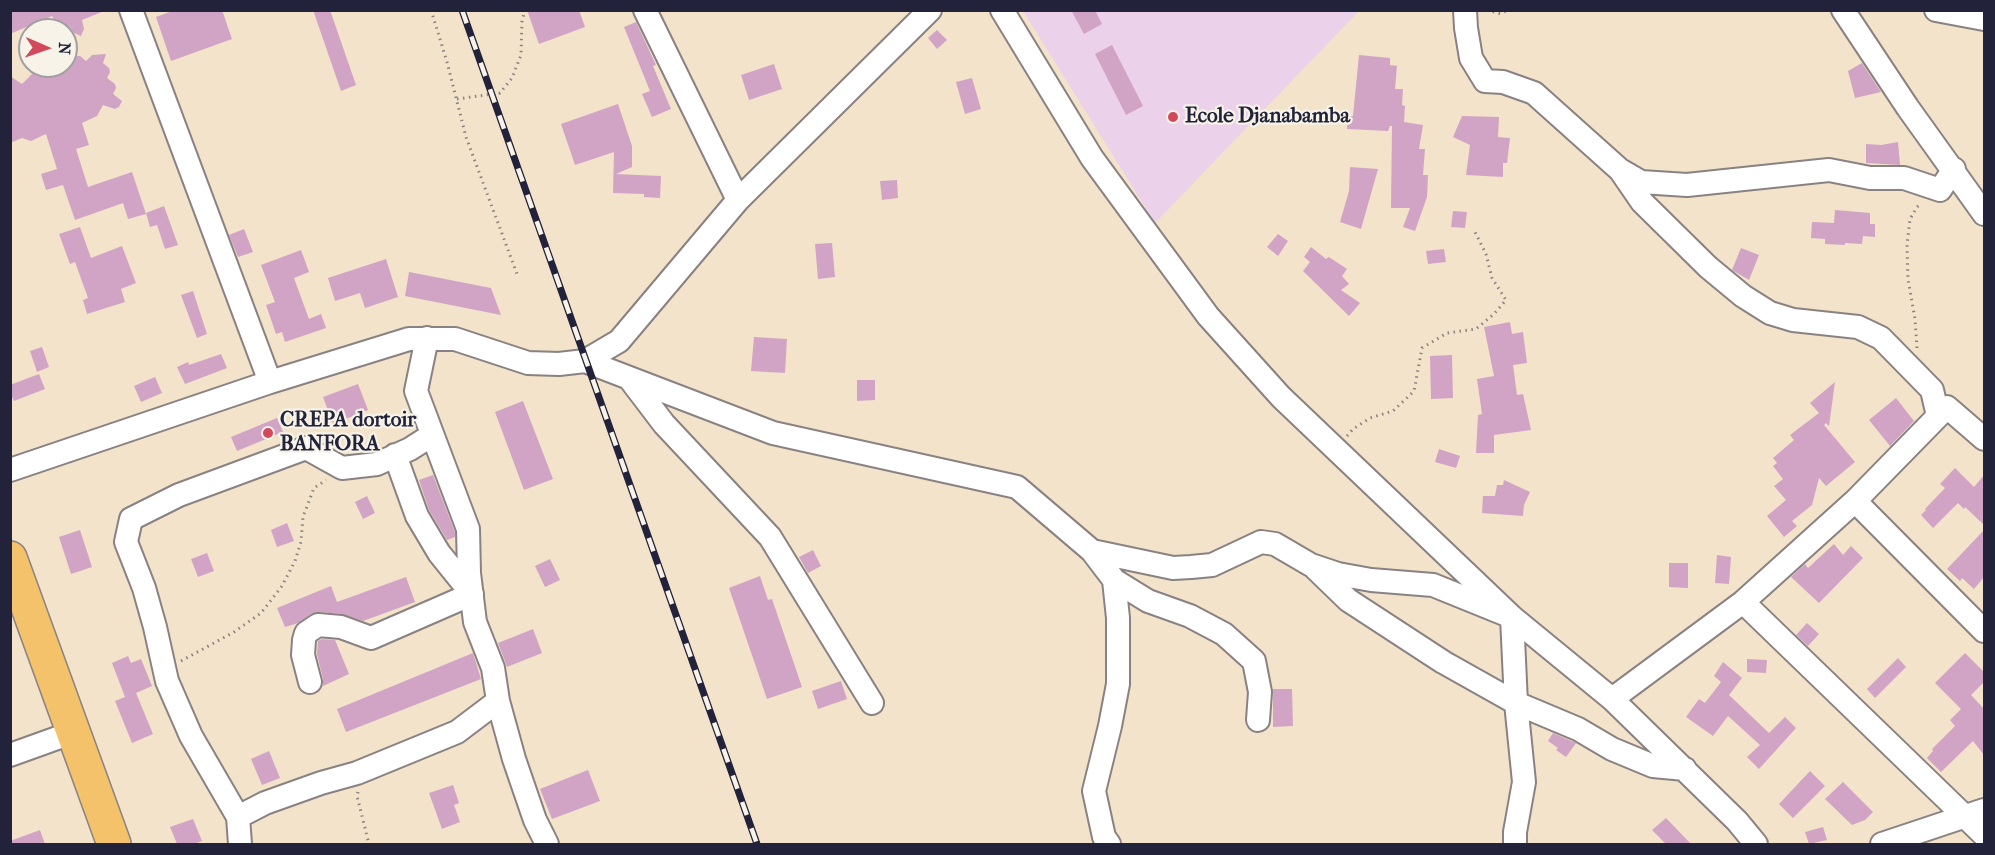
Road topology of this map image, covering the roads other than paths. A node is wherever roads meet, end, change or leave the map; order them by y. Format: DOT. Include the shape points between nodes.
graph roads {
  1 [pos="130,10"];
  2 [pos="645,10"];
  3 [pos="930,10"];
  4 [pos="1002,10"];
  5 [pos="1465,10"];
  6 [pos="1844,10"];
  7 [pos="1936,10"];
  8 [pos="1984,19"];
  9 [pos="1954,169"];
  10 [pos="1620,170"];
  11 [pos="738,200"];
  12 [pos="1984,213"];
  13 [pos="427,338"];
  14 [pos="585,362"];
  15 [pos="629,378"];
  16 [pos="270,382"];
  17 [pos="1938,416"];
  18 [pos="432,435"];
  19 [pos="1984,439"];
  20 [pos="395,455"];
  21 [pos="10,470"];
  22 [pos="1854,501"];
  23 [pos="1092,551"];
  24 [pos="10,558"];
  25 [pos="1311,565"];
  26 [pos="1114,580"];
  27 [pos="472,594"];
  28 [pos="1743,602"];
  29 [pos="1512,617"];
  30 [pos="1984,631"];
  31 [pos="310,682"];
  32 [pos="1612,699"];
  33 [pos="498,700"];
  34 [pos="872,703"];
  35 [pos="1516,703"];
  36 [pos="1258,720"];
  37 [pos="74,732"];
  38 [pos="10,755"];
  39 [pos="1684,769"];
  40 [pos="1974,813"];
  41 [pos="238,817"];
  42 [pos="1984,835"];
  43 [pos="114,844"];
  44 [pos="240,844"];
  45 [pos="547,844"];
  46 [pos="1109,844"];
  47 [pos="1515,844"];
  48 [pos="1756,844"];
  49 [pos="1882,844"];
  1 -- 16 [label="street"];
  2 -- 11 [label="street"];
  3 -- 11 [label="street"];
  4 -- 29 [label="street" via="1092,158 1208,316 1281,398"];
  5 -- 10 [label="street" via="1471,58 1485,81 1503,82 1534,93"];
  6 -- 9 [label="street" via="1908,108"];
  7 -- 8 [label="street"];
  9 -- 10 [label="street" via="1940,190 1904,178 1870,178 1829,170 1687,185 1641,182"];
  9 -- 12 [label="street"];
  10 -- 17 [label="street" via="1642,202 1743,296 1770,313 1793,320 1858,327 1881,338 1932,390"];
  11 -- 14 [label="street" via="619,341"];
  13 -- 14 [label="street" via="455,339 528,363"];
  13 -- 16 [label="street" via="409,339"];
  13 -- 18 [label="street" via="416,391"];
  14 -- 15 [label="street"];
  15 -- 23 [label="street" via="773,433 1017,488"];
  15 -- 34 [label="street" via="664,424 770,537"];
  16 -- 21 [label="street"];
  17 -- 19 [label="street" via="1947,407"];
  17 -- 22 [label="street"];
  18 -- 20 [label="street"];
  18 -- 27 [label="street" via="468,529"];
  20 -- 27 [label="street" via="417,516 439,553"];
  20 -- 41 [label="street" via="376,464 342,468 306,448 179,495 130,519 126,542 144,588 167,681 191,736"];
  22 -- 28 [label="street"];
  22 -- 30 [label="street"];
  23 -- 25 [label="street" via="1173,568 1212,565 1261,542 1275,544"];
  23 -- 26 [label="street"];
  24 -- 37 [label="highway"];
  25 -- 29 [label="street" via="1371,580 1433,585"];
  25 -- 35 [label="street" via="1348,600 1443,663"];
  26 -- 36 [label="street" via="1148,602 1190,616 1224,634 1254,661 1260,692"];
  26 -- 46 [label="street" via="1118,684 1094,791"];
  27 -- 31 [label="street" via="371,638 341,627 318,625 306,633 304,640 303,655"];
  27 -- 33 [label="street" via="475,622 493,668"];
  28 -- 32 [label="street"];
  28 -- 40 [label="street"];
  29 -- 32 [label="street"];
  29 -- 35 [label="street"];
  32 -- 39 [label="street"];
  33 -- 41 [label="street" via="457,732 363,770 265,803"];
  33 -- 45 [label="street" via="514,759"];
  35 -- 39 [label="street" via="1578,729 1612,749 1653,765"];
  35 -- 47 [label="street" via="1524,782"];
  37 -- 38 [label="street"];
  37 -- 43 [label="highway"];
  39 -- 48 [label="street"];
  40 -- 42 [label="street"];
  40 -- 49 [label="street"];
  41 -- 44 [label="street"];
}
